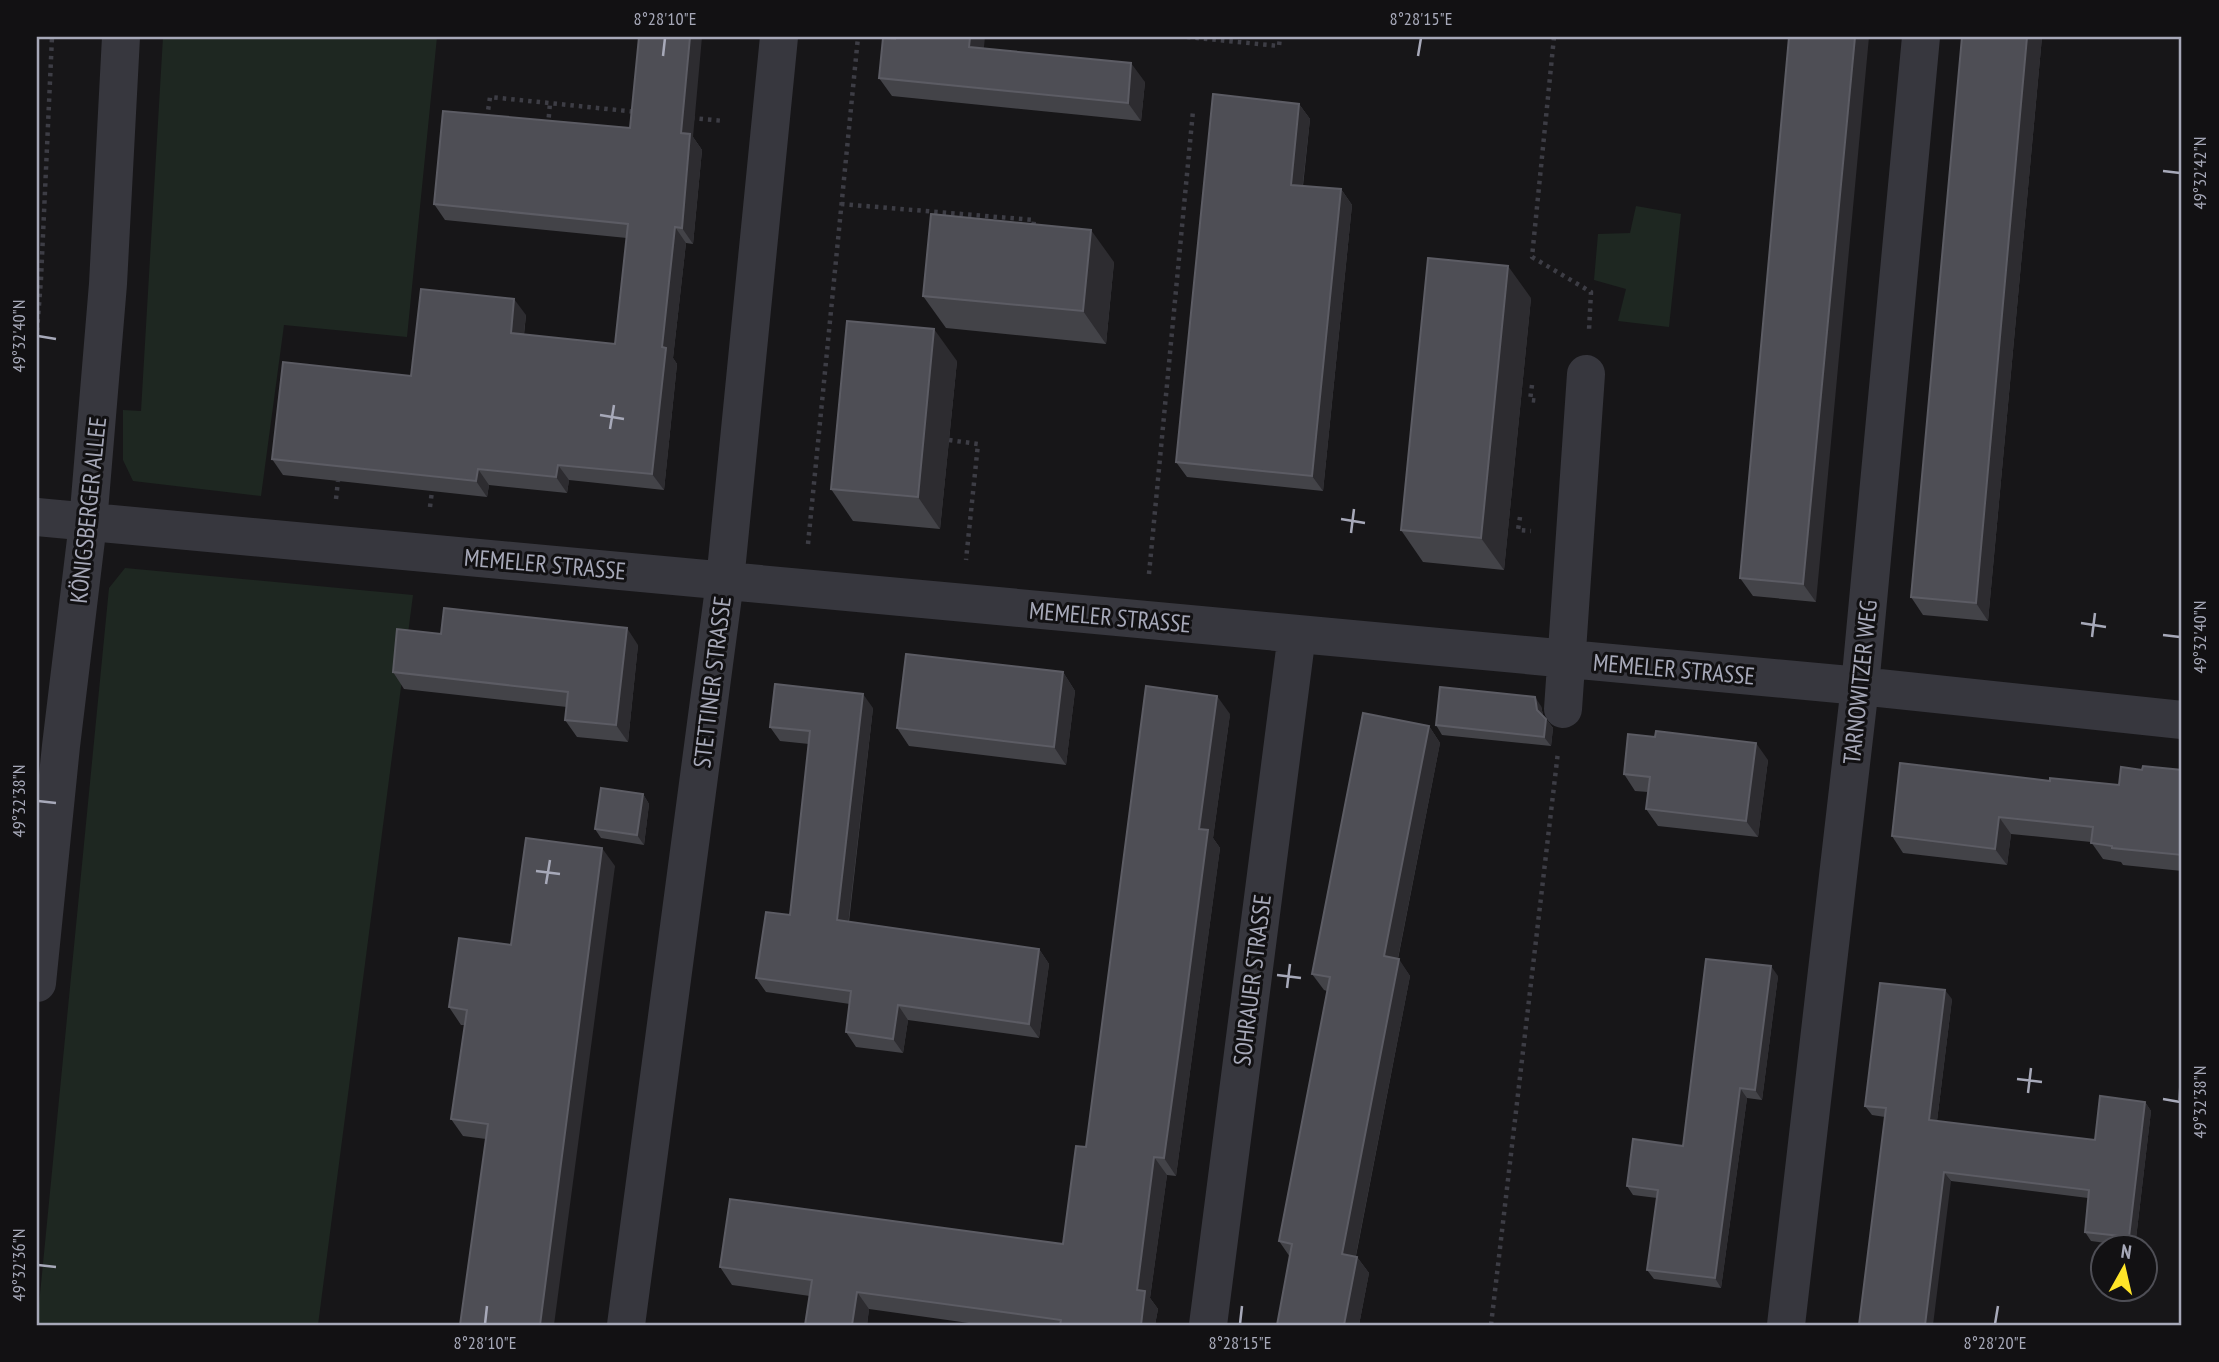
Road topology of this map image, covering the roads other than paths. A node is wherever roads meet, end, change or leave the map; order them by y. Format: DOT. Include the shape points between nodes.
graph roads {
  1 [pos="121,37"];
  2 [pos="779,37"];
  3 [pos="1921,37"];
  4 [pos="1586,374"];
  5 [pos="37,517"];
  6 [pos="88,523"];
  7 [pos="725,581"];
  8 [pos="1297,634"];
  9 [pos="1566,659"];
  10 [pos="1860,686"];
  11 [pos="1563,709"];
  12 [pos="2182,720"];
  13 [pos="37,983"];
  14 [pos="626,1325"];
  15 [pos="1208,1325"];
  16 [pos="1786,1325"];
  1 -- 6 [label="street, KÖNIGSBERGER ALLEE" via="108,284"];
  2 -- 7 [label="street, STETTINER STRASSE"];
  3 -- 10 [label="street, TARNOWITZER WEG"];
  4 -- 9 [label="street"];
  5 -- 6 [label="street, MEMELER STRASSE"];
  6 -- 7 [label="street, MEMELER STRASSE"];
  6 -- 13 [label="street, KÖNIGSBERGER ALLEE"];
  7 -- 8 [label="street, MEMELER STRASSE"];
  7 -- 14 [label="street, STETTINER STRASSE"];
  8 -- 9 [label="street, MEMELER STRASSE"];
  8 -- 15 [label="street, SOHRAUER STRASSE"];
  9 -- 10 [label="street, MEMELER STRASSE"];
  9 -- 11 [label="street"];
  10 -- 12 [label="street, MEMELER STRASSE"];
  10 -- 16 [label="street, TARNOWITZER WEG"];
}
